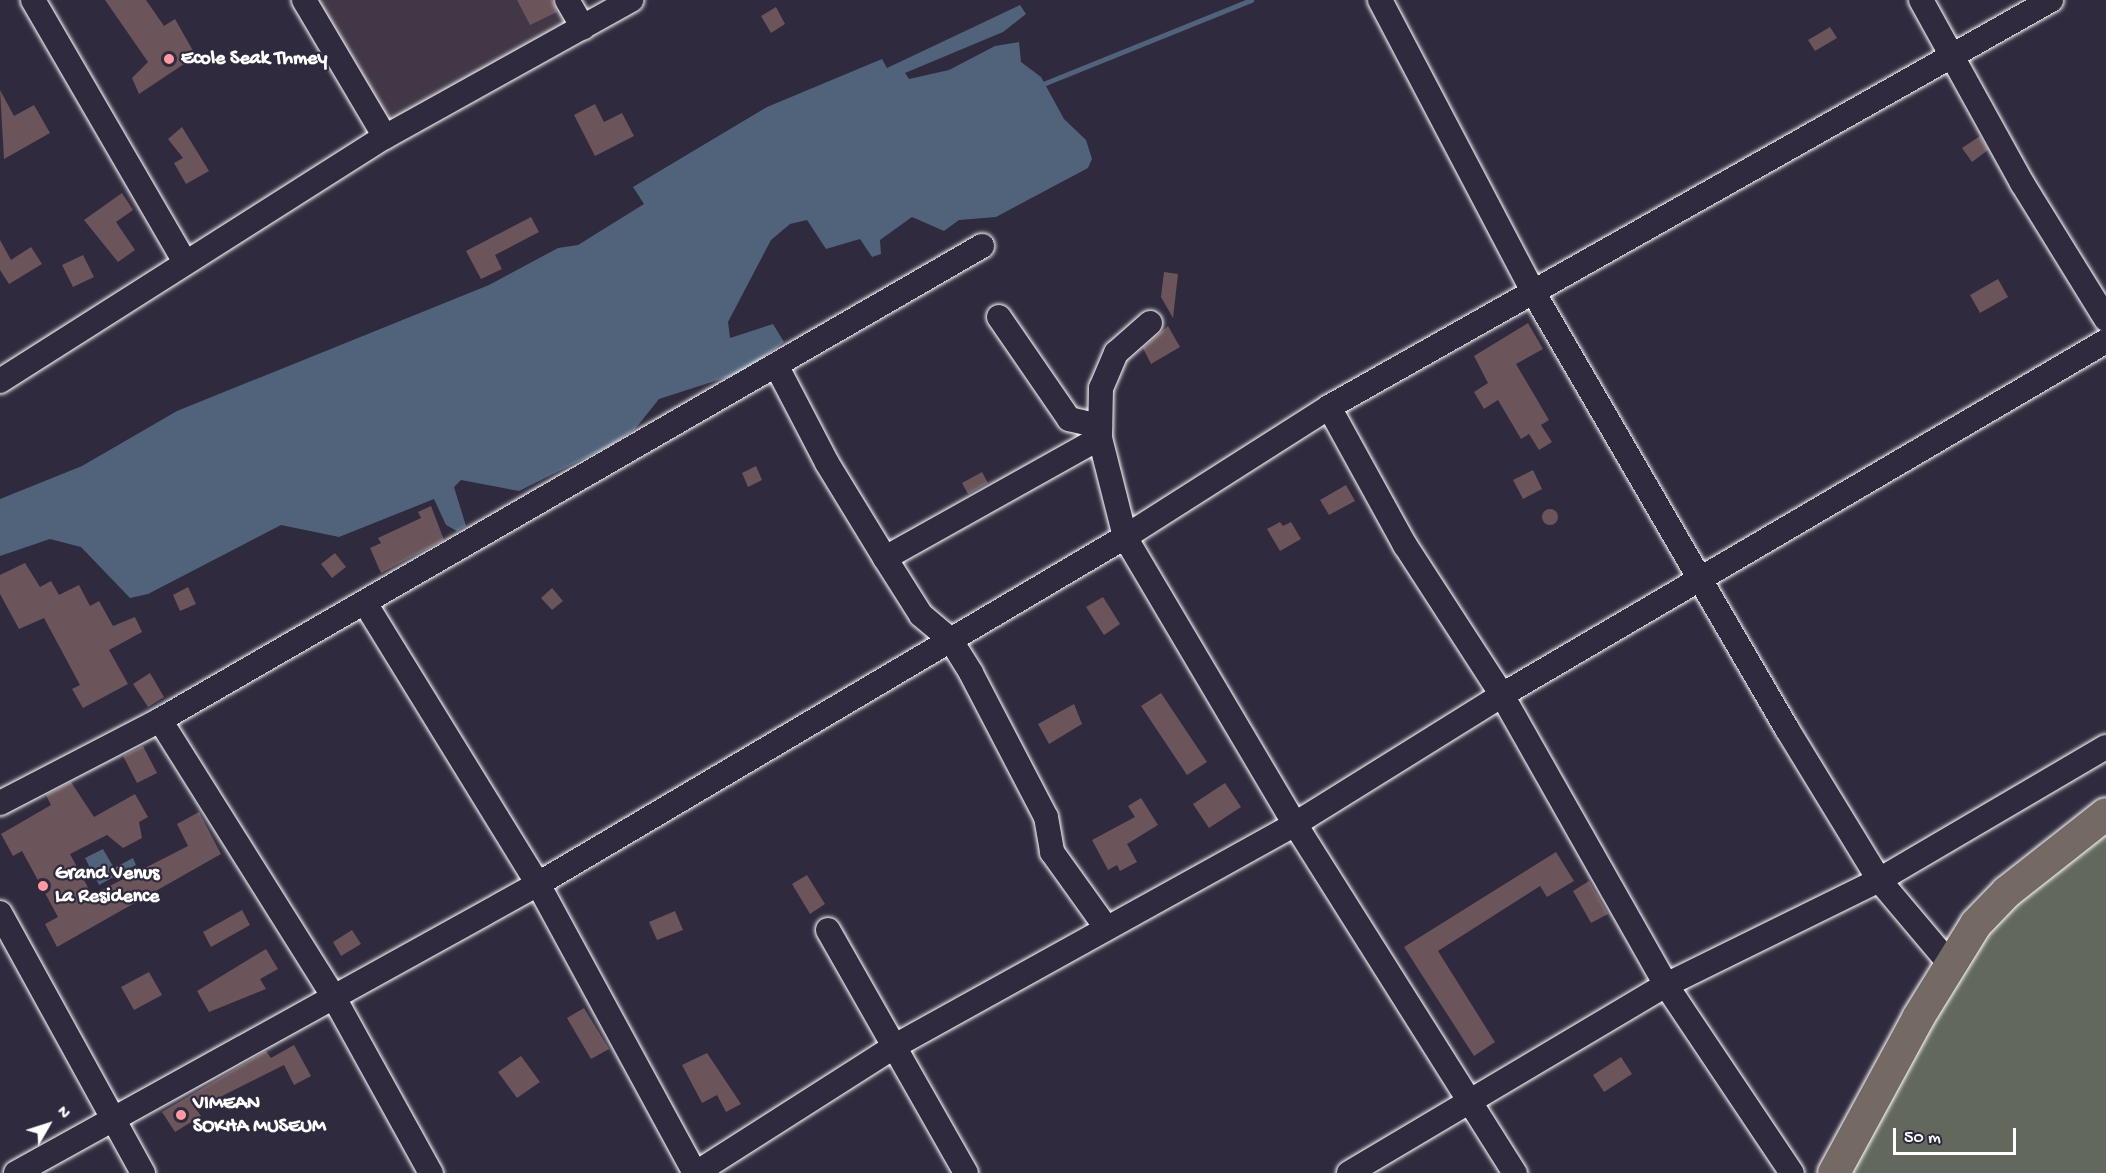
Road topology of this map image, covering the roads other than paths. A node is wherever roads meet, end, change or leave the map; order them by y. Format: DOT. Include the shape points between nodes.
graph roads {
  1 [pos="33,0"];
  2 [pos="304,0"];
  3 [pos="567,0"];
  4 [pos="631,0"];
  5 [pos="1921,0"];
  6 [pos="2051,0"];
  7 [pos="1382,3"];
  8 [pos="583,28"];
  9 [pos="1952,57"];
  10 [pos="385,137"];
  11 [pos="982,246"];
  12 [pos="185,262"];
  13 [pos="1536,295"];
  14 [pos="999,317"];
  15 [pos="2106,319"];
  16 [pos="1150,323"];
  17 [pos="2106,341"];
  18 [pos="776,365"];
  19 [pos="0,381"];
  20 [pos="1329,407"];
  21 [pos="1100,432"];
  22 [pos="1125,537"];
  23 [pos="885,558"];
  24 [pos="1701,576"];
  25 [pos="365,603"];
  26 [pos="950,639"];
  27 [pos="1502,695"];
  28 [pos="160,720"];
  29 [pos="2106,747"];
  30 [pos="0,802"];
  31 [pos="2106,814"];
  32 [pos="1295,824"];
  33 [pos="1879,880"];
  34 [pos="538,884"];
  35 [pos="0,913"];
  36 [pos="1105,926"];
  37 [pos="828,930"];
  38 [pos="1950,964"];
  39 [pos="1666,985"];
  40 [pos="332,994"];
  41 [pos="895,1046"];
  42 [pos="1469,1103"];
  43 [pos="111,1118"];
  44 [pos="16,1173"];
  45 [pos="143,1173"];
  46 [pos="432,1173"];
  47 [pos="696,1173"];
  48 [pos="966,1173"];
  49 [pos="1349,1173"];
  50 [pos="1515,1173"];
  51 [pos="1792,1173"];
  52 [pos="1833,1173"];
  1 -- 12 [label="street"];
  2 -- 10 [label="street"];
  3 -- 8 [label="street"];
  4 -- 8 [label="street"];
  5 -- 9 [label="street"];
  6 -- 9 [label="street"];
  7 -- 13 [label="street"];
  8 -- 10 [label="street"];
  9 -- 13 [label="street"];
  9 -- 15 [label="street" via="2061,250 2086,281"];
  10 -- 12 [label="street"];
  11 -- 18 [label="street"];
  12 -- 19 [label="street"];
  13 -- 20 [label="street"];
  13 -- 24 [label="street"];
  14 -- 21 [label="street" via="1069,419"];
  16 -- 21 [label="street" via="1116,352 1101,388"];
  17 -- 24 [label="street"];
  18 -- 23 [label="street" via="826,464"];
  18 -- 25 [label="street"];
  20 -- 22 [label="street"];
  20 -- 27 [label="street" via="1405,545"];
  21 -- 22 [label="street"];
  21 -- 23 [label="street"];
  22 -- 26 [label="street"];
  22 -- 32 [label="street"];
  23 -- 26 [label="street" via="921,615"];
  24 -- 27 [label="street"];
  24 -- 33 [label="street"];
  25 -- 28 [label="street"];
  25 -- 34 [label="street"];
  26 -- 34 [label="street"];
  26 -- 36 [label="street" via="1046,817 1052,852"];
  27 -- 32 [label="street"];
  27 -- 39 [label="street"];
  28 -- 30 [label="street"];
  28 -- 40 [label="street"];
  29 -- 33 [label="street"];
  31 -- 38 [label="main road" via="2007,892 1976,924"];
  32 -- 36 [label="street"];
  32 -- 42 [label="street"];
  33 -- 38 [label="street"];
  33 -- 39 [label="street"];
  34 -- 40 [label="street"];
  34 -- 47 [label="street"];
  35 -- 43 [label="street"];
  36 -- 41 [label="street"];
  37 -- 41 [label="street"];
  38 -- 52 [label="main road"];
  39 -- 42 [label="street"];
  39 -- 51 [label="street"];
  40 -- 43 [label="street"];
  40 -- 46 [label="street"];
  41 -- 47 [label="street"];
  41 -- 48 [label="street"];
  42 -- 49 [label="street"];
  42 -- 50 [label="street"];
  43 -- 44 [label="street"];
  43 -- 45 [label="street"];
}
